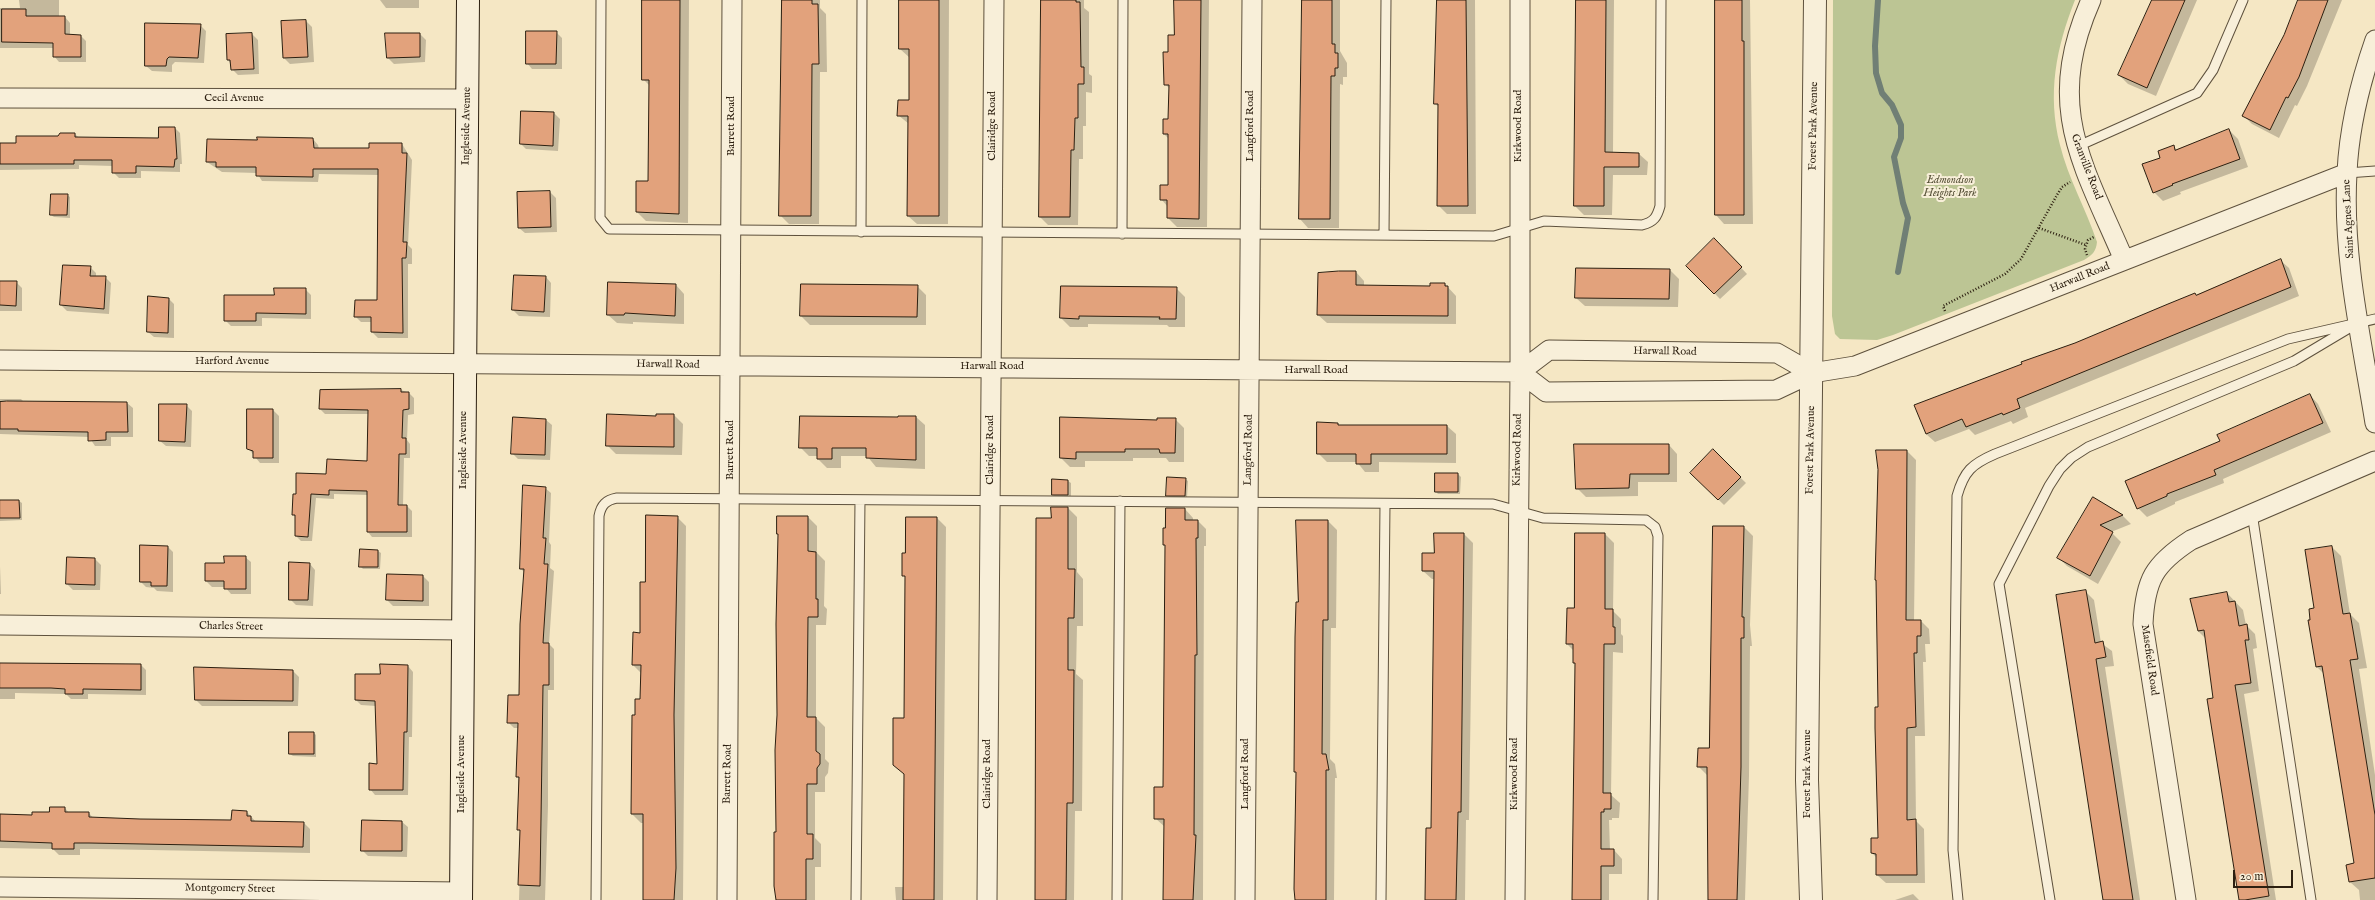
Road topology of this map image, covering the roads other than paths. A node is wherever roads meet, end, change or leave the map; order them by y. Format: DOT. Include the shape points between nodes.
graph roads {
  1 [pos="468,0"];
  2 [pos="601,0"];
  3 [pos="732,0"];
  4 [pos="862,0"];
  5 [pos="994,0"];
  6 [pos="1123,0"];
  7 [pos="1252,0"];
  8 [pos="1386,0"];
  9 [pos="1520,0"];
  10 [pos="1661,0"];
  11 [pos="1815,0"];
  12 [pos="2091,0"];
  13 [pos="2243,0"];
  14 [pos="2375,40"];
  15 [pos="0,98"];
  16 [pos="468,99"];
  17 [pos="2076,146"];
  18 [pos="2375,171"];
  19 [pos="2347,173"];
  20 [pos="1518,229"];
  21 [pos="732,232"];
  22 [pos="861,232"];
  23 [pos="993,234"];
  24 [pos="1122,234"];
  25 [pos="1384,235"];
  26 [pos="1250,236"];
  27 [pos="2124,260"];
  28 [pos="2367,321"];
  29 [pos="0,360"];
  30 [pos="465,363"];
  31 [pos="731,366"];
  32 [pos="991,367"];
  33 [pos="1251,370"];
  34 [pos="1520,372"];
  35 [pos="1812,373"];
  36 [pos="2375,424"];
  37 [pos="2375,462"];
  38 [pos="731,500"];
  39 [pos="860,500"];
  40 [pos="1120,501"];
  41 [pos="991,502"];
  42 [pos="1248,504"];
  43 [pos="1385,504"];
  44 [pos="1517,511"];
  45 [pos="2252,513"];
  46 [pos="0,625"];
  47 [pos="463,630"];
  48 [pos="0,887"];
  49 [pos="461,896"];
  50 [pos="596,900"];
  51 [pos="727,900"];
  52 [pos="856,900"];
  53 [pos="987,900"];
  54 [pos="1117,900"];
  55 [pos="1246,900"];
  56 [pos="1381,900"];
  57 [pos="1515,900"];
  58 [pos="1653,900"];
  59 [pos="1811,900"];
  60 [pos="1958,900"];
  61 [pos="2050,900"];
  62 [pos="2186,900"];
  63 [pos="2311,900"];
  1 -- 16 [label="main road, Ingleside Avenue"];
  2 -- 21 [label="lane" via="600,218 604,225 616,231"];
  3 -- 21 [label="street, Barrett Road"];
  4 -- 22 [label="lane"];
  5 -- 23 [label="street, Clairidge Road"];
  6 -- 24 [label="lane"];
  7 -- 26 [label="street, Langford Road"];
  8 -- 25 [label="lane"];
  9 -- 20 [label="street, Kirkwood Road"];
  10 -- 20 [label="lane" via="1660,206 1657,217 1642,225 1544,221"];
  11 -- 35 [label="main road, Forest Park Avenue"];
  12 -- 17 [label="street, Granville Road" via="2070,65 2070,121"];
  13 -- 17 [label="lane" via="2213,70 2197,93"];
  14 -- 19 [label="street, Saint Agnes Lane" via="2366,65 2353,121"];
  15 -- 16 [label="street, Cecil Avenue"];
  16 -- 30 [label="main road, Ingleside Avenue"];
  17 -- 27 [label="street, Granville Road"];
  18 -- 19 [label="lane"];
  19 -- 27 [label="street, Harwall Road"];
  19 -- 28 [label="street, Saint Agnes Lane" via="2347,240"];
  20 -- 25 [label="lane" via="1494,236"];
  20 -- 34 [label="street, Kirkwood Road"];
  21 -- 22 [label="lane"];
  21 -- 31 [label="street, Barrett Road"];
  22 -- 23 [label="lane"];
  23 -- 24 [label="lane"];
  23 -- 32 [label="street, Clairidge Road"];
  24 -- 26 [label="lane"];
  25 -- 26 [label="lane"];
  26 -- 33 [label="street, Langford Road"];
  27 -- 35 [label="street, Harwall Road" via="1855,366"];
  28 -- 36 [label="street, Saint Agnes Lane"];
  28 -- 60 [label="lane" via="2288,339 1995,454 1979,461 1967,471 1957,496 1953,850"];
  28 -- 61 [label="lane" via="2294,360 2088,447 2060,468 2049,486 1999,584"];
  29 -- 30 [label="street, Harford Avenue"];
  30 -- 31 [label="street, Harwall Road"];
  30 -- 47 [label="main road, Ingleside Avenue"];
  31 -- 32 [label="street, Harwall Road"];
  31 -- 38 [label="street, Barrett Road"];
  32 -- 33 [label="street, Harwall Road"];
  32 -- 41 [label="street, Clairidge Road"];
  33 -- 34 [label="street, Harwall Road"];
  33 -- 42 [label="street, Langford Road"];
  34 -- 35 [label="street, Harwall Road" via="1546,392 1776,390"];
  34 -- 35 [label="street, Harwall Road" via="1549,350 1778,353"];
  34 -- 44 [label="street, Kirkwood Road"];
  35 -- 59 [label="main road, Forest Park Avenue" via="1807,780"];
  37 -- 45 [label="street, Masefield Road"];
  38 -- 39 [label="lane"];
  38 -- 50 [label="lane" via="617,498 608,500 601,507 598,524"];
  38 -- 51 [label="street, Barrett Road"];
  39 -- 41 [label="lane"];
  39 -- 52 [label="lane"];
  40 -- 41 [label="lane"];
  40 -- 42 [label="lane"];
  40 -- 54 [label="lane"];
  41 -- 53 [label="street, Clairidge Road"];
  42 -- 43 [label="lane"];
  42 -- 55 [label="street, Langford Road"];
  43 -- 44 [label="lane" via="1494,504"];
  43 -- 56 [label="lane"];
  44 -- 57 [label="street, Kirkwood Road"];
  44 -- 58 [label="lane" via="1543,518 1646,520 1654,527 1658,536"];
  45 -- 62 [label="street, Masefield Road" via="2191,540 2173,552 2156,570 2146,588 2143,624"];
  45 -- 63 [label="lane"];
  46 -- 47 [label="street, Charles Street"];
  47 -- 49 [label="main road, Ingleside Avenue"];
  48 -- 49 [label="street, Montgomery Street"];
}
